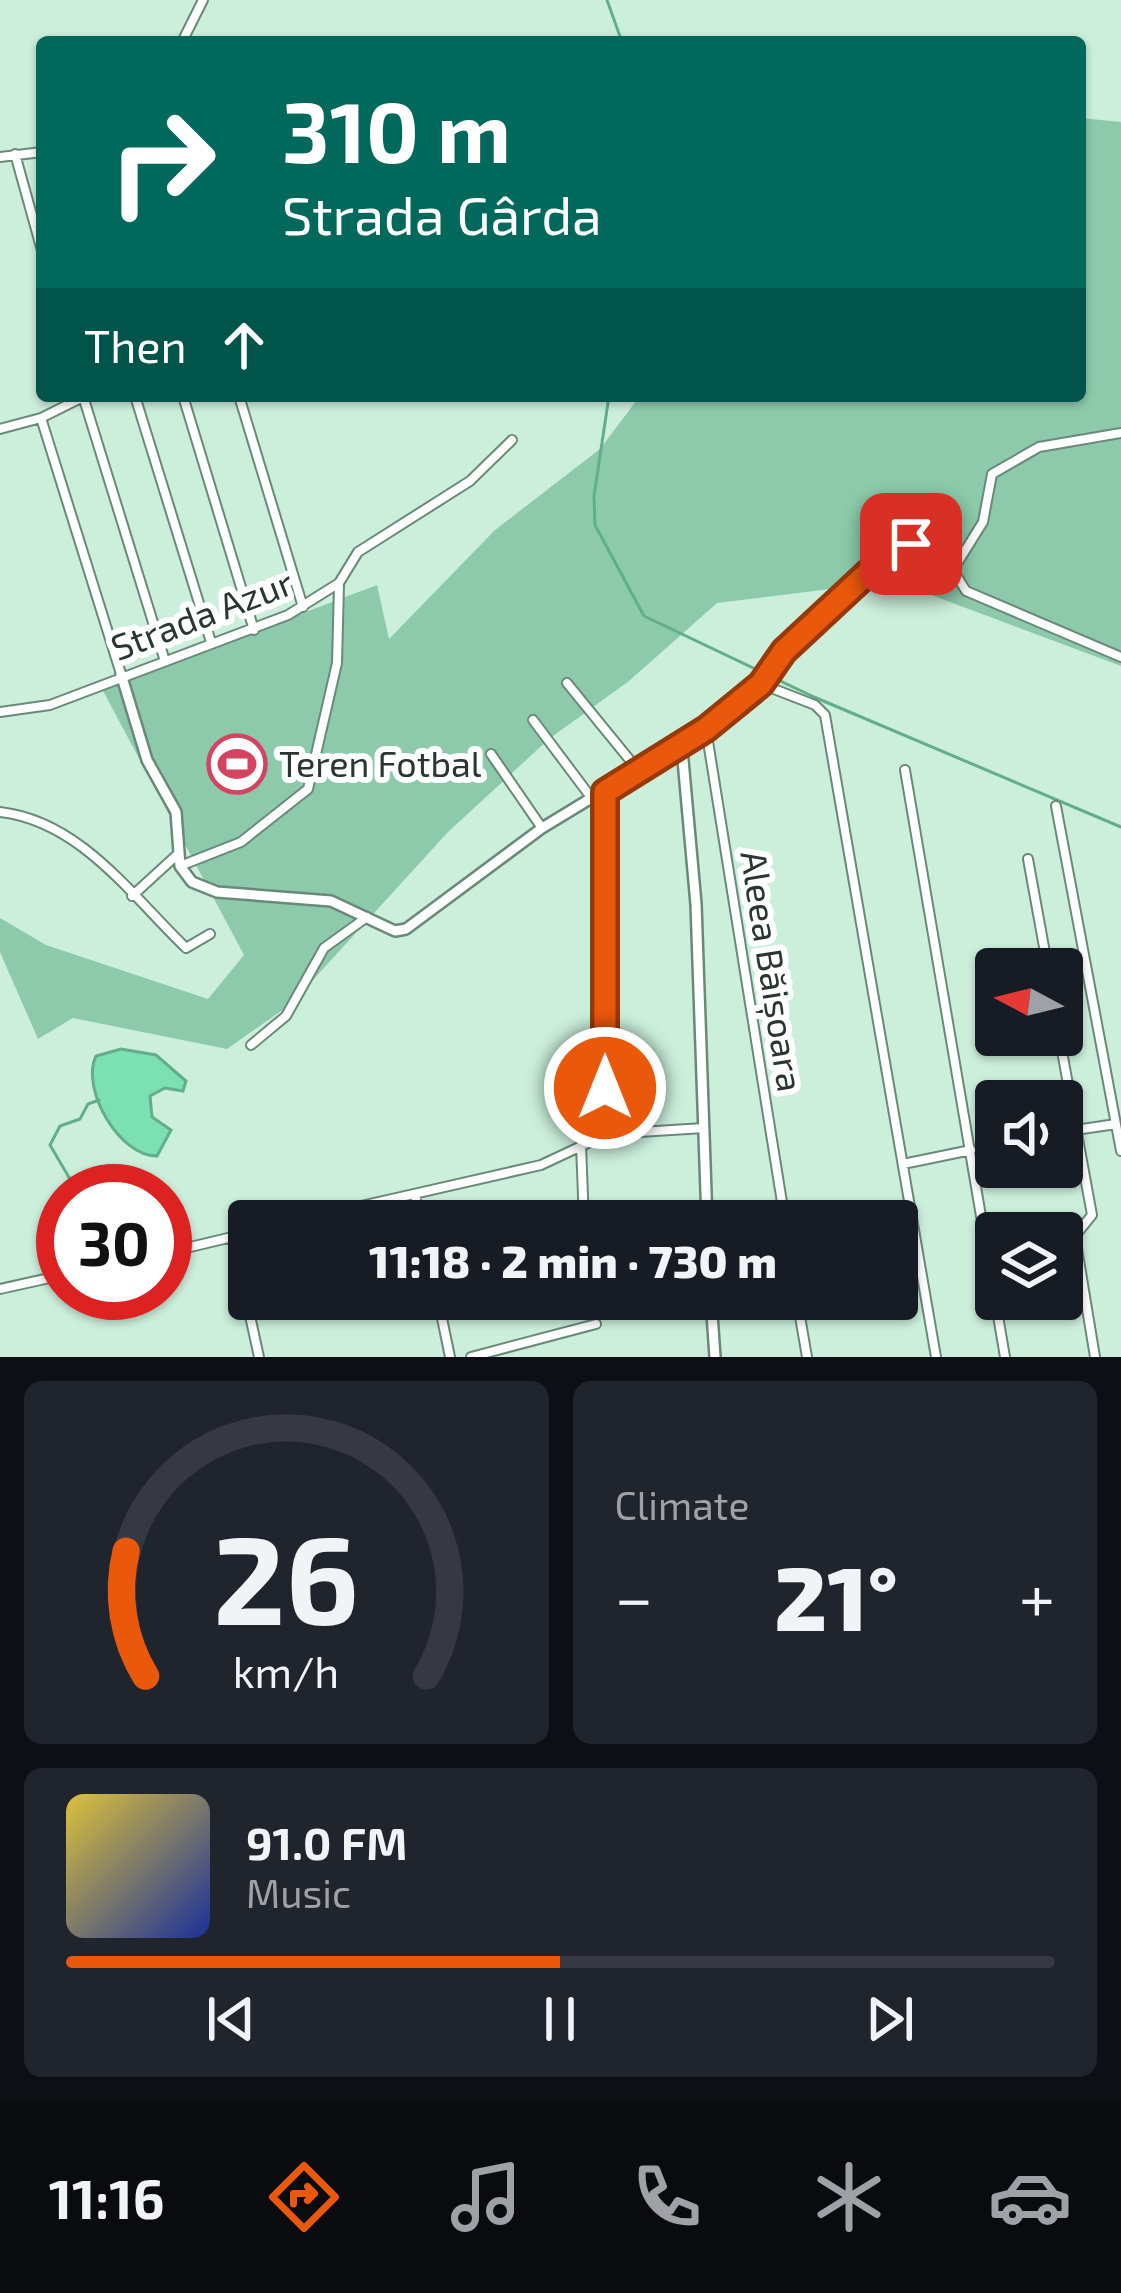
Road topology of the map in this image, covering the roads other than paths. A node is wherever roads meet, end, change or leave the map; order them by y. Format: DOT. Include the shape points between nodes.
graph roads {
  1 [pos="203,0"];
  2 [pos="185,36"];
  3 [pos="36,152"];
  4 [pos="15,154"];
  5 [pos="0,157"];
  6 [pos="36,229"];
  7 [pos="72,402"];
  8 [pos="86,402"];
  9 [pos="137,402"];
  10 [pos="185,402"];
  11 [pos="241,402"];
  12 [pos="40,418"];
  13 [pos="0,429"];
  14 [pos="1121,433"];
  15 [pos="512,440"];
  16 [pos="953,570"];
  17 [pos="339,584"];
  18 [pos="303,607"];
  19 [pos="254,629"];
  20 [pos="211,642"];
  21 [pos="1121,656"];
  22 [pos="164,658"];
  23 [pos="121,674"];
  24 [pos="764,678"];
  25 [pos="567,683"];
  26 [pos="0,712"];
  27 [pos="533,720"];
  28 [pos="706,729"];
  29 [pos="679,748"];
  30 [pos="491,754"];
  31 [pos="905,770"];
  32 [pos="639,772"];
  33 [pos="605,792"];
  34 [pos="593,800"];
  35 [pos="1056,806"];
  36 [pos="0,812"];
  37 [pos="542,828"];
  38 [pos="179,853"];
  39 [pos="1028,860"];
  40 [pos="181,868"];
  41 [pos="158,873"];
  42 [pos="132,896"];
  43 [pos="368,916"];
  44 [pos="210,934"];
  45 [pos="1044,948"];
  46 [pos="250,1045"];
  47 [pos="1116,1124"];
  48 [pos="704,1128"];
  49 [pos="1083,1129"];
  50 [pos="608,1134"];
  51 [pos="581,1145"];
  52 [pos="971,1150"];
  53 [pos="1121,1151"];
  54 [pos="903,1164"];
  55 [pos="1083,1167"];
  56 [pos="415,1195"];
  57 [pos="392,1200"];
  58 [pos="416,1200"];
  59 [pos="583,1200"];
  60 [pos="706,1200"];
  61 [pos="782,1200"];
  62 [pos="228,1239"];
  63 [pos="192,1247"];
  64 [pos="36,1281"];
  65 [pos="0,1289"];
  66 [pos="251,1320"];
  67 [pos="442,1320"];
  68 [pos="712,1320"];
  69 [pos="801,1320"];
  70 [pos="596,1324"];
  71 [pos="259,1357"];
  72 [pos="450,1357"];
  73 [pos="471,1357"];
  74 [pos="715,1357"];
  75 [pos="807,1357"];
  76 [pos="936,1357"];
  77 [pos="1005,1357"];
  78 [pos="1095,1357"];
  1 -- 2 [label="street"];
  3 -- 4 [label="street"];
  4 -- 5 [label="street"];
  4 -- 6 [label="street"];
  7 -- 12 [label="street"];
  8 -- 22 [label="street"];
  9 -- 20 [label="street"];
  10 -- 19 [label="street"];
  11 -- 18 [label="street"];
  12 -- 13 [label="street"];
  12 -- 23 [label="street"];
  14 -- 16 [label="street" via="1039,447 992,474 983,522"];
  15 -- 17 [label="street, Strada Azur" via="470,481 358,552"];
  16 -- 21 [label="street" via="966,592"];
  16 -- 24 [label="street" via="920,547 901,546"];
  17 -- 18 [label="street, Strada Azur"];
  17 -- 40 [label="street" via="337,663 308,789 241,842"];
  18 -- 19 [label="street, Strada Azur"];
  19 -- 20 [label="street, Strada Azur"];
  20 -- 22 [label="street, Strada Azur"];
  22 -- 23 [label="street, Strada Azur"];
  23 -- 26 [label="street, Strada Azur" via="50,705"];
  23 -- 38 [label="street" via="147,760 176,812"];
  24 -- 28 [label="street"];
  24 -- 54 [label="street" via="825,715"];
  25 -- 32 [label="street"];
  27 -- 34 [label="street"];
  28 -- 29 [label="street"];
  28 -- 61 [label="street, Aleea Băișoara"];
  29 -- 32 [label="street"];
  29 -- 48 [label="street" via="696,904"];
  30 -- 37 [label="street"];
  31 -- 52 [label="street"];
  32 -- 33 [label="street"];
  33 -- 34 [label="street"];
  33 -- 50 [label="street"];
  34 -- 37 [label="street"];
  35 -- 47 [label="street"];
  36 -- 42 [label="street" via="39,818 72,836"];
  37 -- 43 [label="street" via="406,929 389,930"];
  38 -- 40 [label="street"];
  38 -- 41 [label="street"];
  39 -- 45 [label="street"];
  40 -- 41 [label="street"];
  40 -- 43 [label="street" via="217,892 331,901"];
  41 -- 42 [label="street"];
  42 -- 44 [label="street" via="186,948"];
  43 -- 46 [label="street" via="324,948 286,1016"];
  47 -- 49 [label="street"];
  47 -- 53 [label="street"];
  48 -- 50 [label="street"];
  48 -- 60 [label="street"];
  50 -- 51 [label="street"];
  51 -- 56 [label="street" via="541,1165"];
  51 -- 59 [label="street"];
  52 -- 54 [label="street"];
  52 -- 77 [label="street"];
  54 -- 76 [label="street"];
  55 -- 78 [label="street" via="1092,1215 1075,1237"];
  56 -- 57 [label="street"];
  56 -- 58 [label="street"];
  62 -- 63 [label="street"];
  64 -- 65 [label="street"];
  66 -- 71 [label="street"];
  67 -- 72 [label="street"];
  68 -- 74 [label="street"];
  69 -- 75 [label="street"];
  70 -- 73 [label="street"];
}
